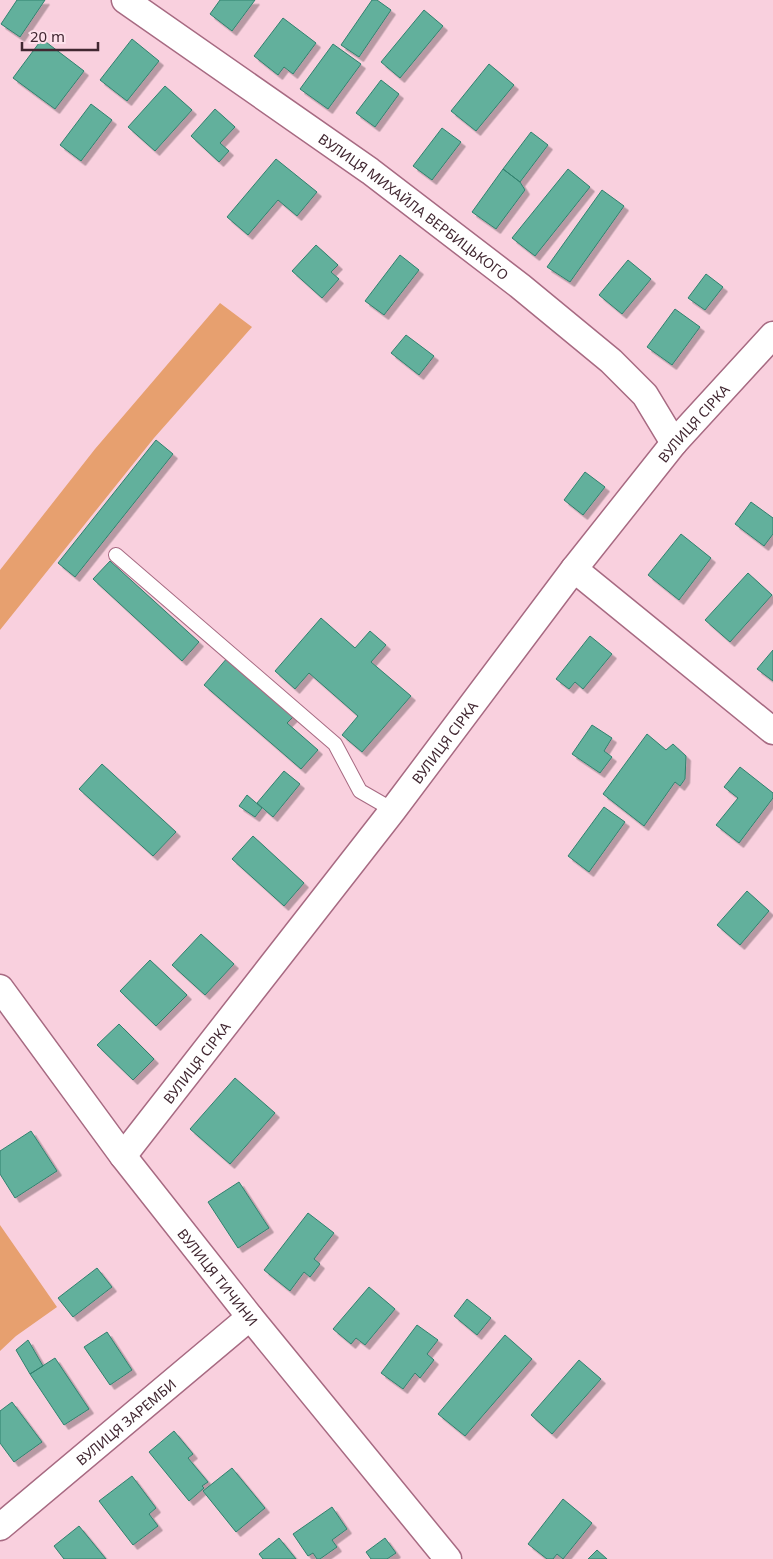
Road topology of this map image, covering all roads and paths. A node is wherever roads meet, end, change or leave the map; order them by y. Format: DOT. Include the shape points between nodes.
graph roads {
  1 [pos="124,0"];
  2 [pos="773,335"];
  3 [pos="674,442"];
  4 [pos="116,555"];
  5 [pos="574,569"];
  6 [pos="773,731"];
  7 [pos="393,810"];
  8 [pos="0,988"];
  9 [pos="122,1156"];
  10 [pos="250,1317"];
  11 [pos="0,1527"];
  12 [pos="448,1559"];
  1 -- 3 [label="street, ВУЛИЦЯ МИХАЙЛА ВЕРБИЦЬКОГО" via="370,171 520,286 611,361 645,395"];
  2 -- 3 [label="street, ВУЛИЦЯ СІРКА"];
  3 -- 5 [label="street, ВУЛИЦЯ СІРКА"];
  4 -- 7 [label="lane" via="335,744 360,791"];
  5 -- 6 [label="street"];
  5 -- 7 [label="street, ВУЛИЦЯ СІРКА"];
  7 -- 9 [label="street, ВУЛИЦЯ СІРКА"];
  8 -- 9 [label="street, ВУЛИЦЯ ТИЧИНИ"];
  9 -- 10 [label="street, ВУЛИЦЯ ТИЧИНИ"];
  10 -- 11 [label="street, ВУЛИЦЯ ЗАРЕМБИ"];
  10 -- 12 [label="street, ВУЛИЦЯ ТИЧИНИ"];
}
